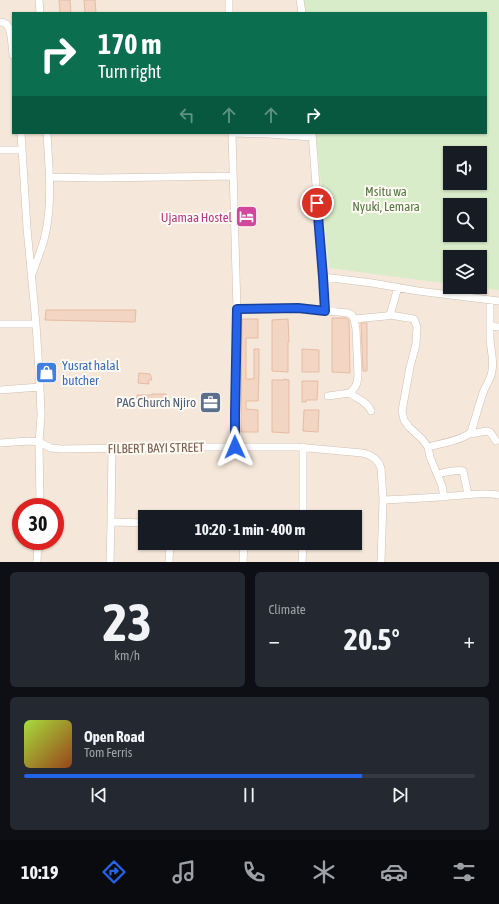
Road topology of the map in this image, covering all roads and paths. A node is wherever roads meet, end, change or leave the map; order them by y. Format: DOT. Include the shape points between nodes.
graph roads {
  1 [pos="39,0"];
  2 [pos="229,0"];
  3 [pos="300,0"];
  4 [pos="40,12"];
  5 [pos="229,12"];
  6 [pos="302,12"];
  7 [pos="0,22"];
  8 [pos="12,46"];
  9 [pos="21,134"];
  10 [pos="47,134"];
  11 [pos="232,134"];
  12 [pos="269,134"];
  13 [pos="312,135"];
  14 [pos="0,150"];
  15 [pos="22,150"];
  16 [pos="233,176"];
  17 [pos="49,177"];
  18 [pos="32,276"];
  19 [pos="323,277"];
  20 [pos="398,287"];
  21 [pos="490,300"];
  22 [pos="499,301"];
  23 [pos="237,309"];
  24 [pos="325,311"];
  25 [pos="390,315"];
  26 [pos="354,319"];
  27 [pos="0,324"];
  28 [pos="36,324"];
  29 [pos="490,326"];
  30 [pos="499,327"];
  31 [pos="491,376"];
  32 [pos="499,380"];
  33 [pos="40,387"];
  34 [pos="0,390"];
  35 [pos="350,393"];
  36 [pos="328,396"];
  37 [pos="371,411"];
  38 [pos="470,434"];
  39 [pos="496,441"];
  40 [pos="39,442"];
  41 [pos="0,443"];
  42 [pos="235,447"];
  43 [pos="428,447"];
  44 [pos="112,448"];
  45 [pos="303,448"];
  46 [pos="437,474"];
  47 [pos="468,494"];
  48 [pos="499,495"];
  49 [pos="444,497"];
  50 [pos="40,498"];
  51 [pos="383,500"];
  52 [pos="303,510"];
  53 [pos="111,522"];
  54 [pos="138,523"];
  55 [pos="38,550"];
  56 [pos="170,550"];
  57 [pos="244,550"];
  58 [pos="302,550"];
  59 [pos="37,562"];
  60 [pos="110,562"];
  61 [pos="169,562"];
  62 [pos="243,562"];
  63 [pos="302,562"];
  64 [pos="381,562"];
  1 -- 4 [label="street"];
  2 -- 5 [label="street"];
  3 -- 6 [label="street"];
  7 -- 8 [label="street" via="8,25"];
  9 -- 15 [label="street"];
  10 -- 17 [label="street"];
  11 -- 16 [label="street"];
  12 -- 13 [label="street"];
  13 -- 19 [label="street"];
  14 -- 15 [label="street"];
  15 -- 18 [label="street"];
  16 -- 17 [label="street"];
  16 -- 23 [label="street"];
  17 -- 18 [label="street" via="44,240"];
  18 -- 28 [label="street"];
  19 -- 20 [label="street"];
  19 -- 24 [label="street"];
  20 -- 21 [label="street"];
  20 -- 25 [label="street"];
  21 -- 22 [label="street"];
  21 -- 29 [label="street"];
  23 -- 24 [label="street" via="298,308"];
  23 -- 42 [label="street"];
  24 -- 26 [label="street" via="348,313"];
  25 -- 26 [label="street"];
  25 -- 43 [label="street" via="414,319 417,327 416,344 402,411 409,427"];
  26 -- 35 [label="street" via="358,375 357,383"];
  27 -- 28 [label="street"];
  28 -- 33 [label="street"];
  29 -- 30 [label="street"];
  29 -- 31 [label="street" via="493,363"];
  31 -- 32 [label="street"];
  31 -- 38 [label="street"];
  33 -- 34 [label="street"];
  33 -- 40 [label="street"];
  35 -- 36 [label="street"];
  35 -- 37 [label="street" via="370,407"];
  38 -- 39 [label="street" via="487,431"];
  38 -- 43 [label="street"];
  40 -- 41 [label="street, FILBERT BAYI STREET"];
  40 -- 44 [label="street, FILBERT BAYI STREET" via="51,448 61,449"];
  40 -- 50 [label="street"];
  42 -- 44 [label="street, FILBERT BAYI STREET"];
  42 -- 45 [label="street, FILBERT BAYI STREET"];
  43 -- 46 [label="street"];
  44 -- 53 [label="street"];
  45 -- 51 [label="street, FILBERT BAYI STREET" via="370,455 381,468"];
  45 -- 52 [label="street"];
  46 -- 47 [label="street" via="463,471"];
  46 -- 49 [label="street"];
  47 -- 48 [label="street"];
  47 -- 49 [label="street"];
  49 -- 51 [label="street"];
  51 -- 64 [label="street, FILBERT BAYI STREET"];
  53 -- 54 [label="street"];
  53 -- 60 [label="street"];
  55 -- 59 [label="street"];
  56 -- 61 [label="street"];
  57 -- 62 [label="street"];
  58 -- 63 [label="street"];
}
